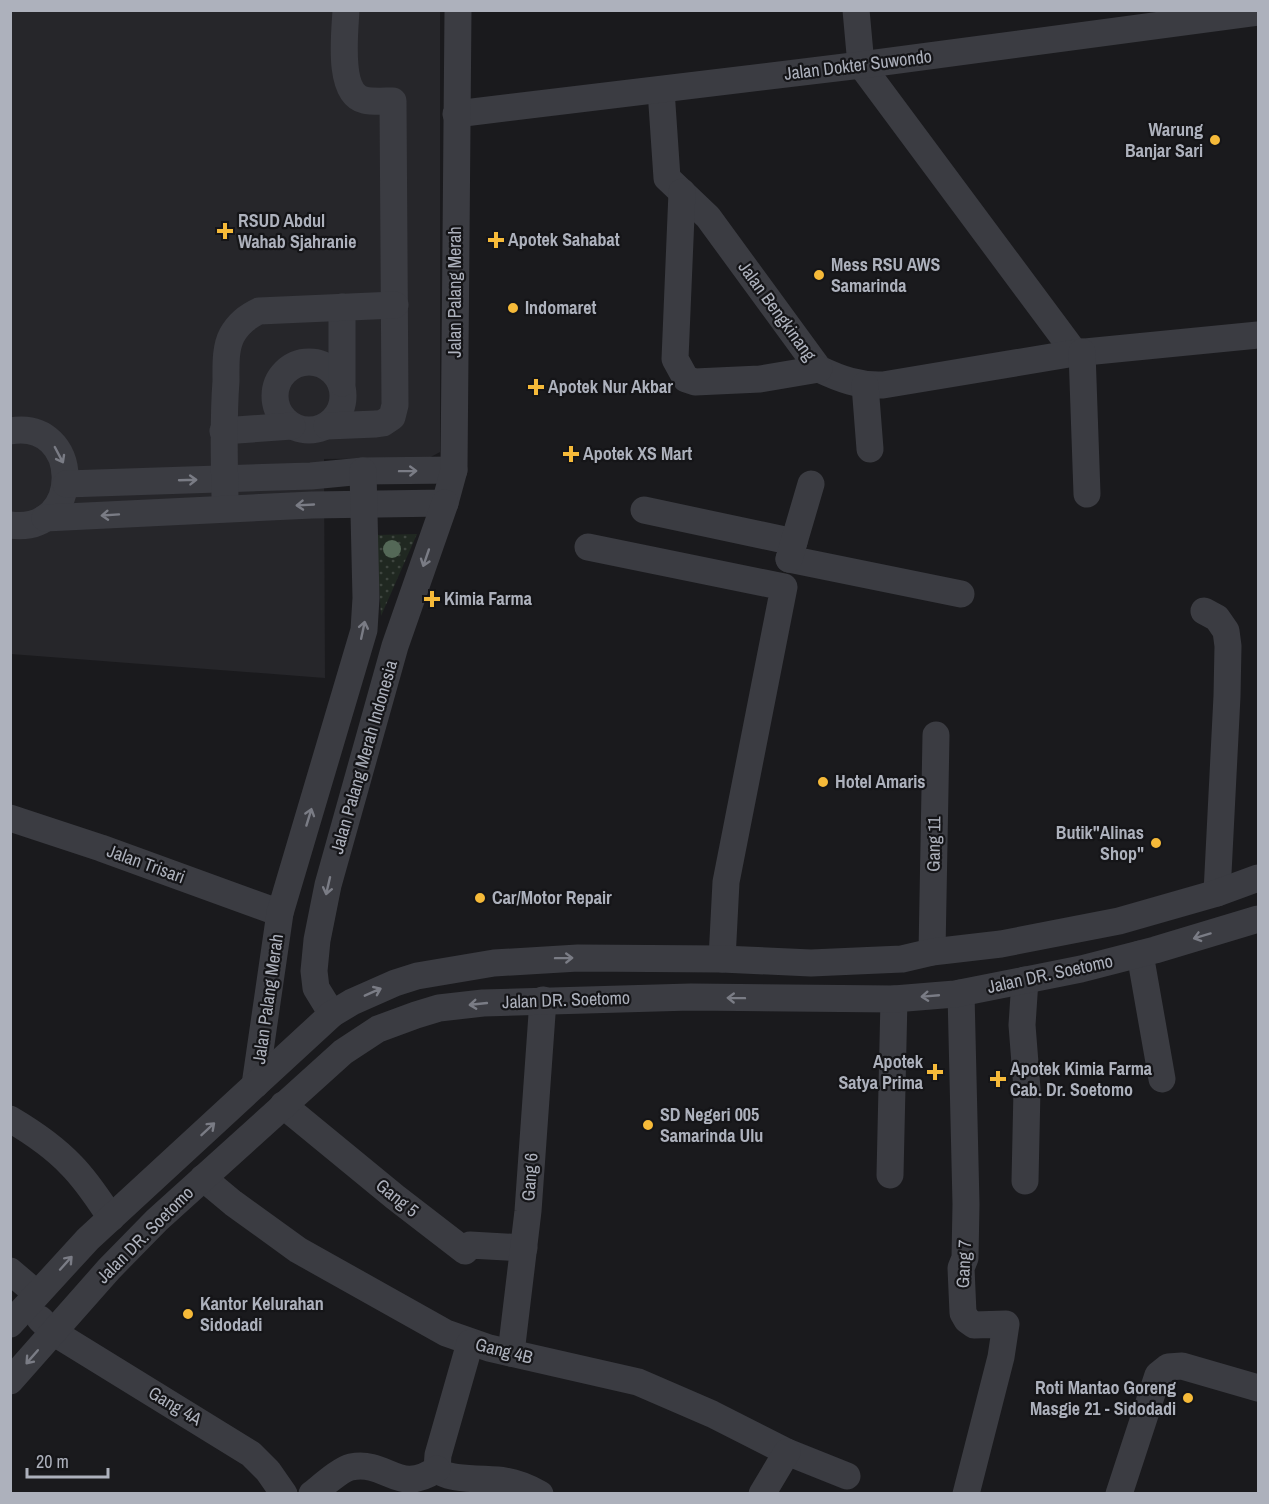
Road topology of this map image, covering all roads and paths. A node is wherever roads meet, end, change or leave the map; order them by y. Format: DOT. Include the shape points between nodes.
graph roads {
  1 [pos="345,10"];
  2 [pos="458,10"];
  3 [pos="856,10"];
  4 [pos="1258,12"];
  5 [pos="861,64"];
  6 [pos="661,90"];
  7 [pos="456,114"];
  8 [pos="682,192"];
  9 [pos="395,305"];
  10 [pos="342,307"];
  11 [pos="1258,335"];
  12 [pos="1078,352"];
  13 [pos="819,369"];
  14 [pos="342,383"];
  15 [pos="865,385"];
  16 [pos="292,426"];
  17 [pos="327,426"];
  18 [pos="10,431"];
  19 [pos="223,431"];
  20 [pos="870,449"];
  21 [pos="454,470"];
  22 [pos="363,471"];
  23 [pos="225,478"];
  24 [pos="66,484"];
  25 [pos="811,484"];
  26 [pos="1088,494"];
  27 [pos="445,503"];
  28 [pos="364,504"];
  29 [pos="226,510"];
  30 [pos="644,510"];
  31 [pos="45,518"];
  32 [pos="10,525"];
  33 [pos="588,547"];
  34 [pos="791,550"];
  35 [pos="784,587"];
  36 [pos="961,594"];
  37 [pos="1204,611"];
  38 [pos="334,731"];
  39 [pos="936,735"];
  40 [pos="368,741"];
  41 [pos="10,818"];
  42 [pos="1258,878"];
  43 [pos="1217,893"];
  44 [pos="280,914"];
  45 [pos="1258,919"];
  46 [pos="932,952"];
  47 [pos="1140,954"];
  48 [pos="722,959"];
  49 [pos="810,963"];
  50 [pos="1026,980"];
  51 [pos="961,993"];
  52 [pos="894,999"];
  53 [pos="543,1000"];
  54 [pos="809,1000"];
  55 [pos="332,1014"];
  56 [pos="1162,1079"];
  57 [pos="255,1085"];
  58 [pos="283,1105"];
  59 [pos="10,1119"];
  60 [pos="890,1175"];
  61 [pos="203,1178"];
  62 [pos="1025,1181"];
  63 [pos="111,1218"];
  64 [pos="524,1248"];
  65 [pos="10,1271"];
  66 [pos="25,1308"];
  67 [pos="53,1332"];
  68 [pos="470,1342"];
  69 [pos="512,1353"];
  70 [pos="10,1381"];
  71 [pos="1258,1388"];
  72 [pos="787,1452"];
  73 [pos="437,1469"];
  74 [pos="847,1476"];
  75 [pos="284,1494"];
  76 [pos="312,1494"];
  77 [pos="540,1494"];
  78 [pos="762,1494"];
  79 [pos="966,1494"];
  80 [pos="1119,1494"];
  1 -- 9 [label="street" via="345,74 349,86 363,100 393,101"];
  2 -- 7 [label="street, Jalan Palang Merah"];
  3 -- 5 [label="street"];
  4 -- 5 [label="street, Jalan Dokter Suwondo"];
  5 -- 6 [label="street, Jalan Dokter Suwondo"];
  5 -- 12 [label="street"];
  6 -- 7 [label="street, Jalan Dokter Suwondo"];
  6 -- 8 [label="street, Jalan Bengkinang" via="667,178"];
  7 -- 21 [label="street, Jalan Palang Merah"];
  8 -- 13 [label="street, Jalan Bengkinang" via="708,217"];
  8 -- 13 [label="street" via="675,359 686,379 760,379"];
  9 -- 10 [label="street"];
  9 -- 17 [label="street" via="392,417 376,424"];
  10 -- 14 [label="street"];
  10 -- 19 [label="street" via="259,311 243,321 231,336 228,348"];
  11 -- 12 [label="street, Jalan Bengkinang"];
  12 -- 15 [label="street, Jalan Bengkinang"];
  12 -- 26 [label="street"];
  13 -- 15 [label="street, Jalan Bengkinang" via="838,379"];
  14 -- 16 [label="street" via="336,373 315,361 291,366 282,374 275,396 277,408"];
  14 -- 17 [label="street" via="342,407"];
  15 -- 20 [label="street"];
  16 -- 17 [label="street" via="316,430"];
  16 -- 19 [label="street"];
  18 -- 24 [label="street, one-way" via="31,431 54,446 62,457"];
  19 -- 23 [label="street"];
  22 -- 21 [label="street, one-way"];
  21 -- 27 [label="street, Jalan Palang Merah"];
  22 -- 23 [label="street"];
  22 -- 28 [label="street, Jalan Palang Merah Indonesia"];
  24 -- 23 [label="street, one-way"];
  23 -- 29 [label="street"];
  24 -- 31 [label="street" via="63,498"];
  25 -- 34 [label="street"];
  27 -- 28 [label="street"];
  27 -- 40 [label="street, Jalan Palang Merah Indonesia, one-way" via="395,646"];
  28 -- 29 [label="street, one-way"];
  38 -- 28 [label="street, Jalan Palang Merah Indonesia, one-way" via="366,617"];
  29 -- 31 [label="street, one-way"];
  30 -- 34 [label="street"];
  31 -- 32 [label="street" via="19,527"];
  33 -- 35 [label="street"];
  34 -- 35 [label="street"];
  34 -- 36 [label="street"];
  35 -- 48 [label="street" via="726,882"];
  37 -- 43 [label="street" via="1217,618 1226,631 1228,646"];
  38 -- 40 [label="street"];
  44 -- 38 [label="street, Jalan Palang Merah Indonesia, one-way"];
  39 -- 46 [label="street, Gang 11"];
  40 -- 55 [label="street, Jalan Palang Merah Indonesia, one-way" via="317,940 316,988"];
  41 -- 44 [label="street, Jalan Trisari"];
  42 -- 43 [label="street, Jalan DR. Soetomo"];
  43 -- 46 [label="street, Jalan DR. Soetomo" via="1119,921 1001,944"];
  44 -- 57 [label="street, Jalan Palang Merah"];
  45 -- 47 [label="street, Jalan DR. Soetomo, one-way"];
  46 -- 49 [label="street, Jalan DR. Soetomo" via="902,959"];
  47 -- 50 [label="street, Jalan DR. Soetomo"];
  47 -- 56 [label="street"];
  48 -- 49 [label="street, Jalan DR. Soetomo"];
  55 -- 48 [label="street, Jalan DR. Soetomo, one-way" via="417,976 494,963 578,958"];
  49 -- 54 [label="street"];
  50 -- 51 [label="street, Jalan DR. Soetomo"];
  50 -- 62 [label="street" via="1022,1025 1027,1089"];
  51 -- 52 [label="street, Jalan DR. Soetomo, one-way"];
  51 -- 79 [label="street, Gang 7" via="966,1204 965,1258 961,1268 963,1312 974,1325 1005,1324 1001,1357"];
  52 -- 54 [label="street, Jalan DR. Soetomo"];
  52 -- 60 [label="street"];
  54 -- 53 [label="street, Jalan DR. Soetomo, one-way"];
  53 -- 58 [label="street, Jalan DR. Soetomo, one-way" via="439,1008 378,1029 343,1052"];
  53 -- 64 [label="street, Gang 6"];
  55 -- 57 [label="street, Jalan DR. Soetomo"];
  63 -- 57 [label="street, Jalan DR. Soetomo, one-way"];
  58 -- 61 [label="street, Jalan DR. Soetomo"];
  58 -- 64 [label="street, Gang 5" via="465,1251 470,1245"];
  59 -- 63 [label="street" via="69,1163"];
  61 -- 67 [label="street, Jalan DR. Soetomo" via="134,1242"];
  61 -- 68 [label="street, Gang 4B" via="298,1250 446,1333"];
  66 -- 63 [label="street, Jalan DR. Soetomo, one-way"];
  64 -- 69 [label="street, Gang 6"];
  65 -- 66 [label="street, Gang 4A"];
  66 -- 67 [label="street, Gang 4A"];
  67 -- 70 [label="street, Jalan DR. Soetomo, one-way"];
  67 -- 75 [label="street, Gang 4A" via="236,1443 259,1461"];
  68 -- 69 [label="street, Gang 4B"];
  68 -- 73 [label="street"];
  69 -- 72 [label="street, Gang 4B" via="638,1382 703,1409"];
  71 -- 80 [label="street" via="1182,1366 1162,1370"];
  72 -- 74 [label="street, Gang 4B"];
  72 -- 78 [label="street"];
  73 -- 76 [label="street" via="423,1479 399,1479 373,1466 349,1467"];
  73 -- 77 [label="street" via="446,1476 504,1481"];
}
